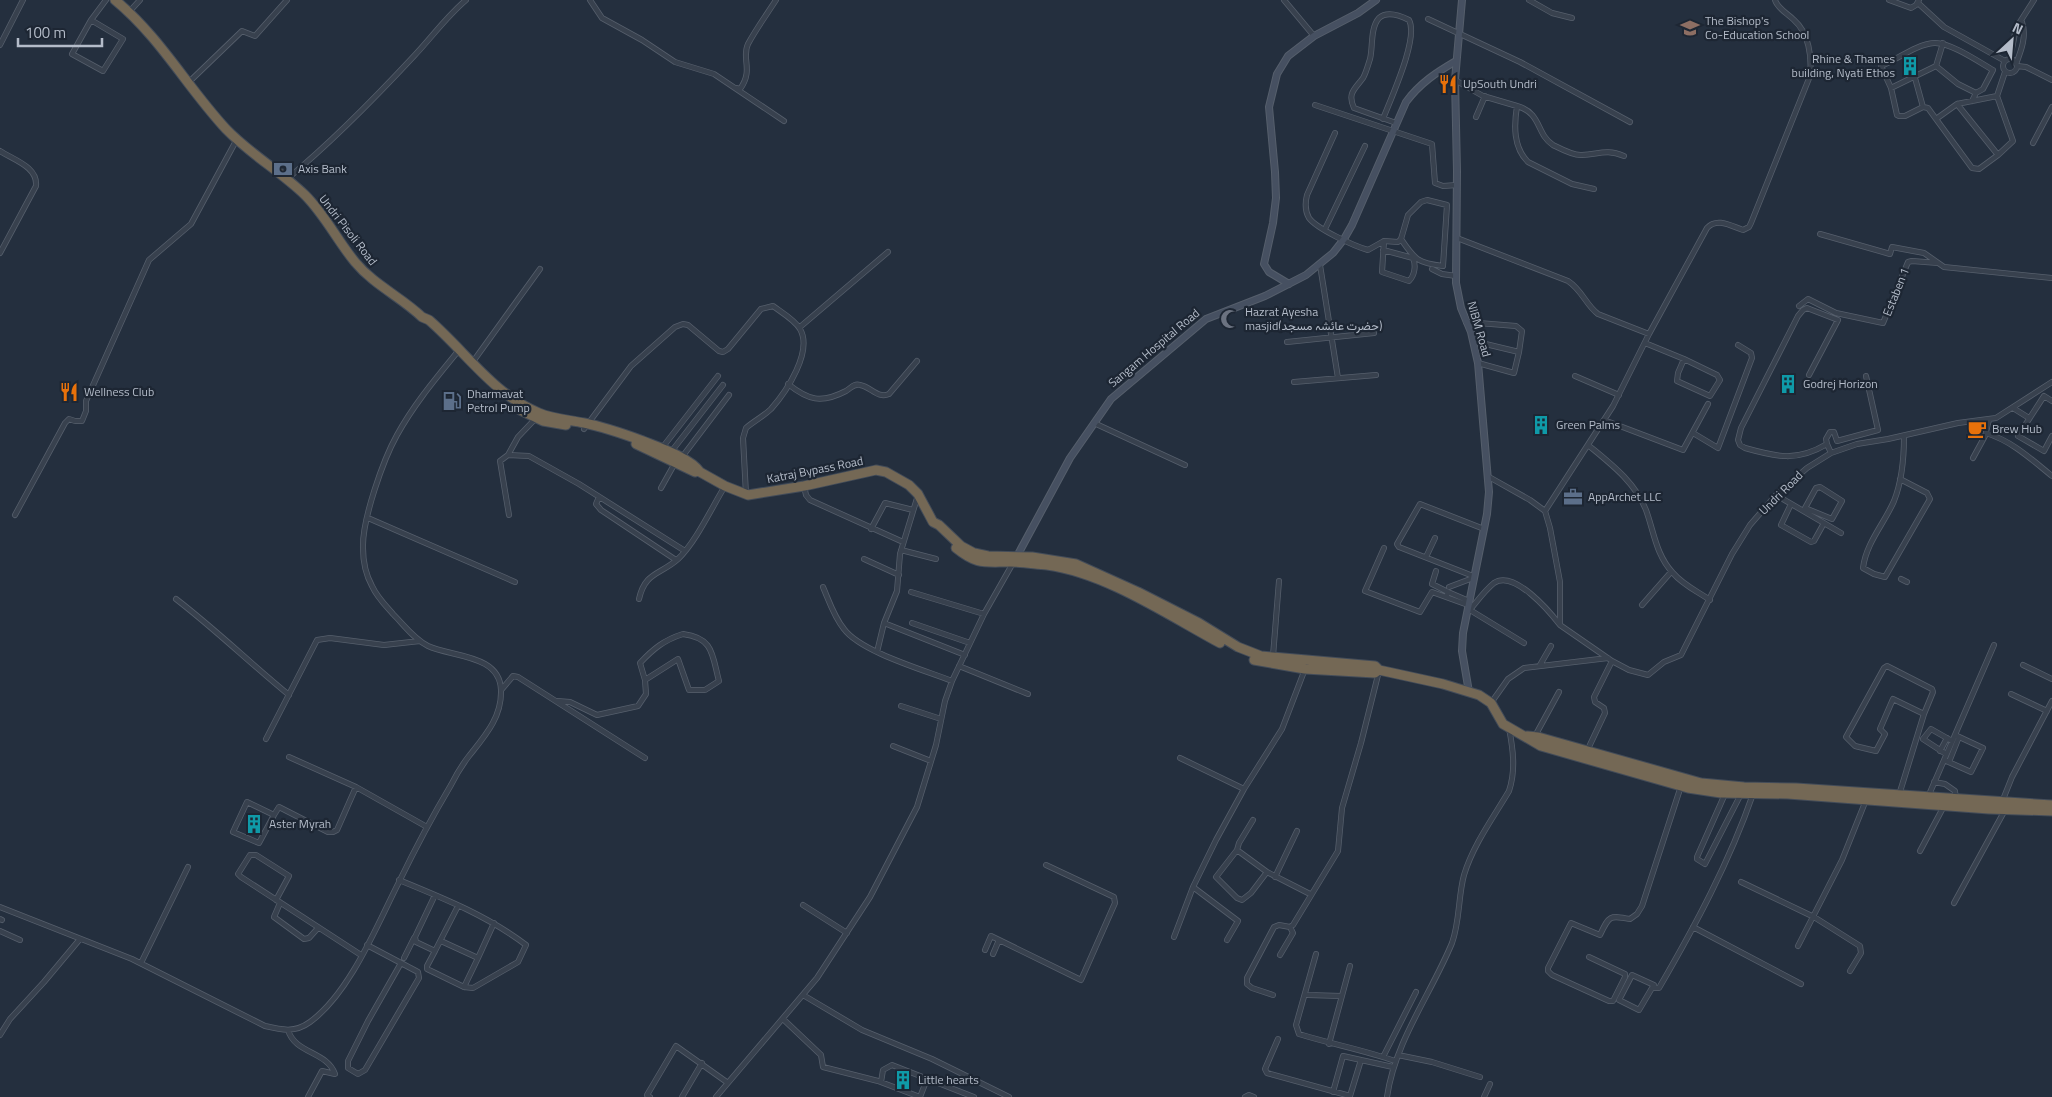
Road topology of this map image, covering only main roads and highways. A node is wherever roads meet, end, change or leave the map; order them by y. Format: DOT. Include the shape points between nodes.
graph roads {
  1 [pos="115,0"];
  2 [pos="1376,0"];
  3 [pos="1462,0"];
  4 [pos="1456,61"];
  5 [pos="1290,284"];
  6 [pos="457,352"];
  7 [pos="513,403"];
  8 [pos="1015,559"];
  9 [pos="1272,660"];
  10 [pos="1379,670"];
  11 [pos="1469,692"];
  12 [pos="1522,736"];
  13 [pos="1586,755"];
  14 [pos="2052,805"];
  15 [pos="2003,806"];
  16 [pos="2052,811"];
  1 -- 6 [label="highway, Undri Pisoli Road" via="151,34 226,129 304,195 368,276 429,320"];
  2 -- 5 [label="main road" via="1314,36 1280,66 1269,107 1276,198 1264,264 1269,272"];
  3 -- 4 [label="main road, NIBM Road"];
  4 -- 5 [label="main road, Sangam Hospital Road" via="1426,80 1414,92 1395,126 1344,239 1320,265"];
  4 -- 11 [label="main road, NIBM Road" via="1457,293 1478,363 1488,477 1488,504 1462,644"];
  5 -- 8 [label="main road, Sangam Hospital Road" via="1201,322 1111,399 1058,480"];
  6 -- 7 [label="highway, Undri Pisoli Road"];
  6 -- 7 [label="highway" via="487,385"];
  7 -- 8 [label="highway, Katraj Bypass Road" via="538,416 630,436 697,468 725,486 754,494 876,470 901,479 918,494 933,522 961,546 974,553"];
  8 -- 9 [label="highway, Katraj Bypass Road" via="1058,560 1172,609 1238,647"];
  9 -- 10 [label="highway" via="1375,666"];
  9 -- 10 [label="highway" via="1305,669 1375,673"];
  10 -- 11 [label="highway"];
  11 -- 12 [label="highway" via="1490,703 1499,719"];
  12 -- 13 [label="highway"];
  12 -- 13 [label="highway" via="1541,746"];
  13 -- 15 [label="highway" via="1702,783 1956,799"];
  13 -- 15 [label="highway" via="1681,786 1725,794 1788,794"];
  14 -- 15 [label="highway"];
  15 -- 16 [label="highway"];
}
